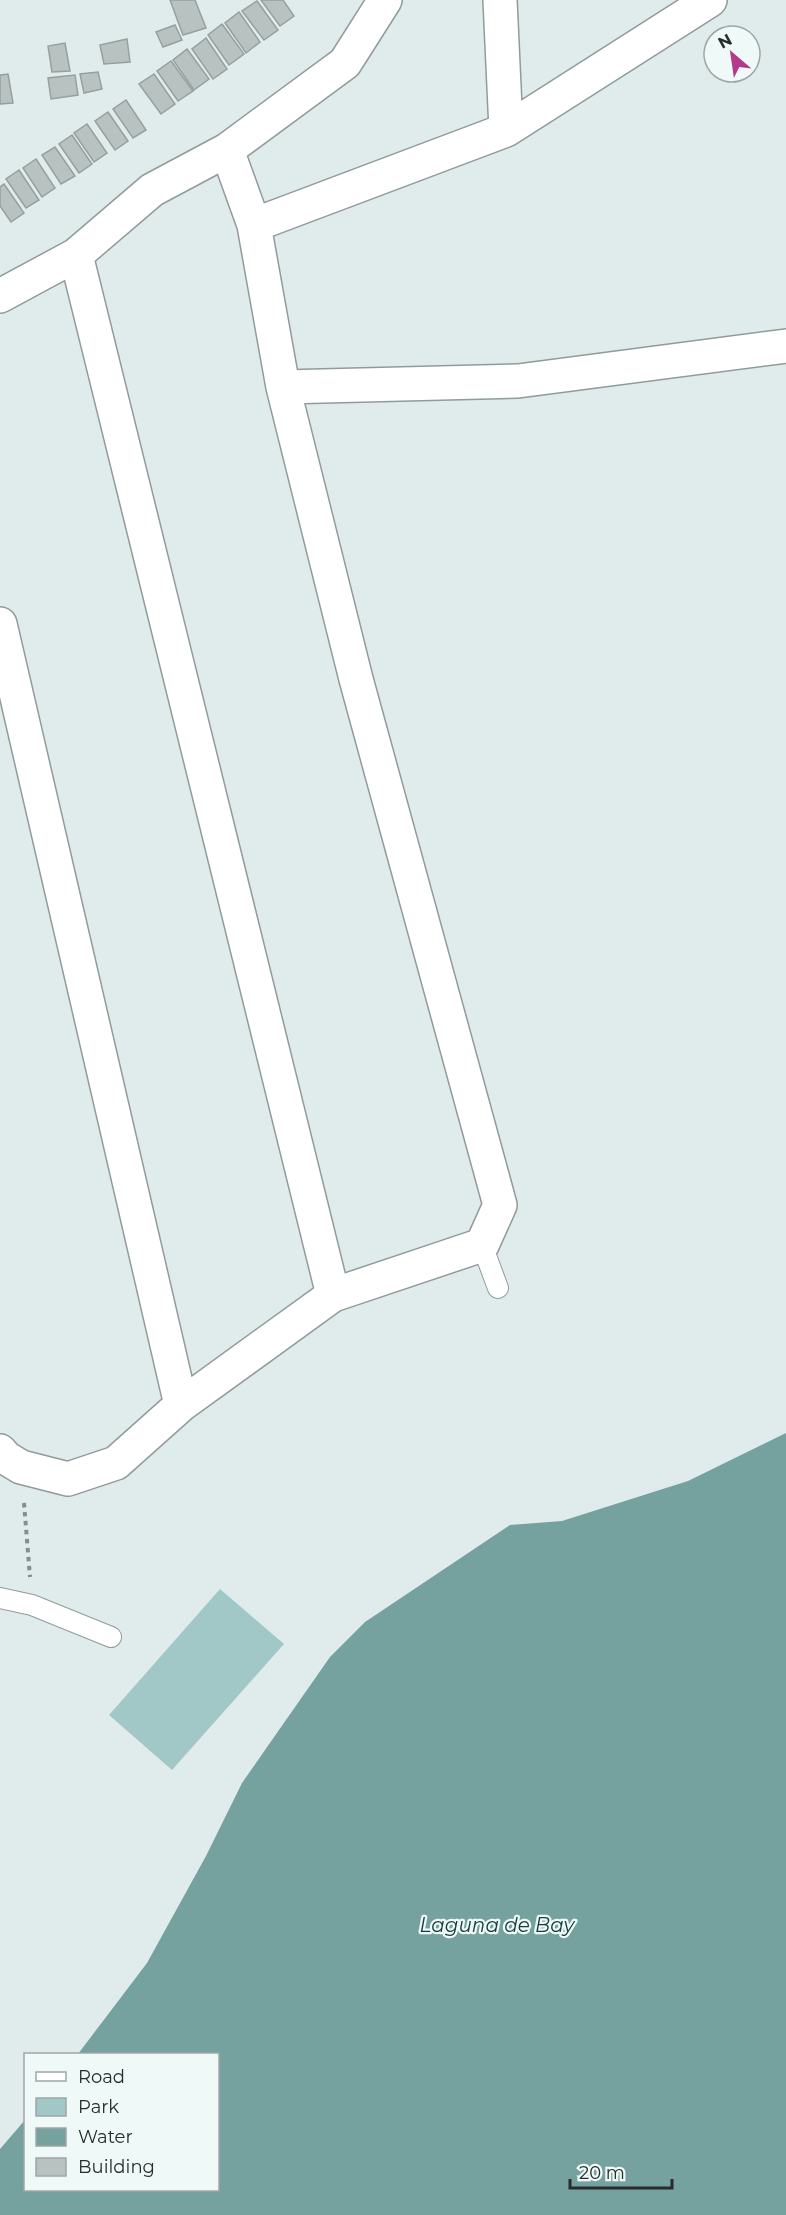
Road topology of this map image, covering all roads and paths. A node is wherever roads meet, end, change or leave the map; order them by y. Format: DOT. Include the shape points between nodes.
graph roads {
  1 [pos="385,0"];
  2 [pos="500,0"];
  3 [pos="691,6"];
  4 [pos="506,130"];
  5 [pos="227,150"];
  6 [pos="254,225"];
  7 [pos="76,255"];
  8 [pos="0,296"];
  9 [pos="786,346"];
  10 [pos="283,387"];
  11 [pos="0,624"];
  12 [pos="482,1245"];
  13 [pos="498,1288"];
  14 [pos="333,1295"];
  15 [pos="181,1405"];
  16 [pos="7,1452"];
  17 [pos="0,1598"];
  18 [pos="32,1605"];
  19 [pos="111,1637"];
  1 -- 5 [label="street" via="345,63"];
  2 -- 4 [label="street"];
  3 -- 4 [label="street"];
  4 -- 6 [label="street"];
  5 -- 6 [label="street"];
  5 -- 7 [label="street" via="152,190"];
  6 -- 10 [label="street"];
  7 -- 8 [label="street"];
  7 -- 14 [label="street"];
  9 -- 10 [label="street" via="518,381"];
  10 -- 12 [label="street" via="356,679 500,1205"];
  11 -- 15 [label="street"];
  12 -- 13 [label="lane"];
  12 -- 14 [label="street"];
  14 -- 15 [label="street"];
  15 -- 16 [label="street" via="116,1463 68,1479"];
  16 -- 18 [label="path"];
  17 -- 18 [label="lane"];
  18 -- 19 [label="lane"];
}
